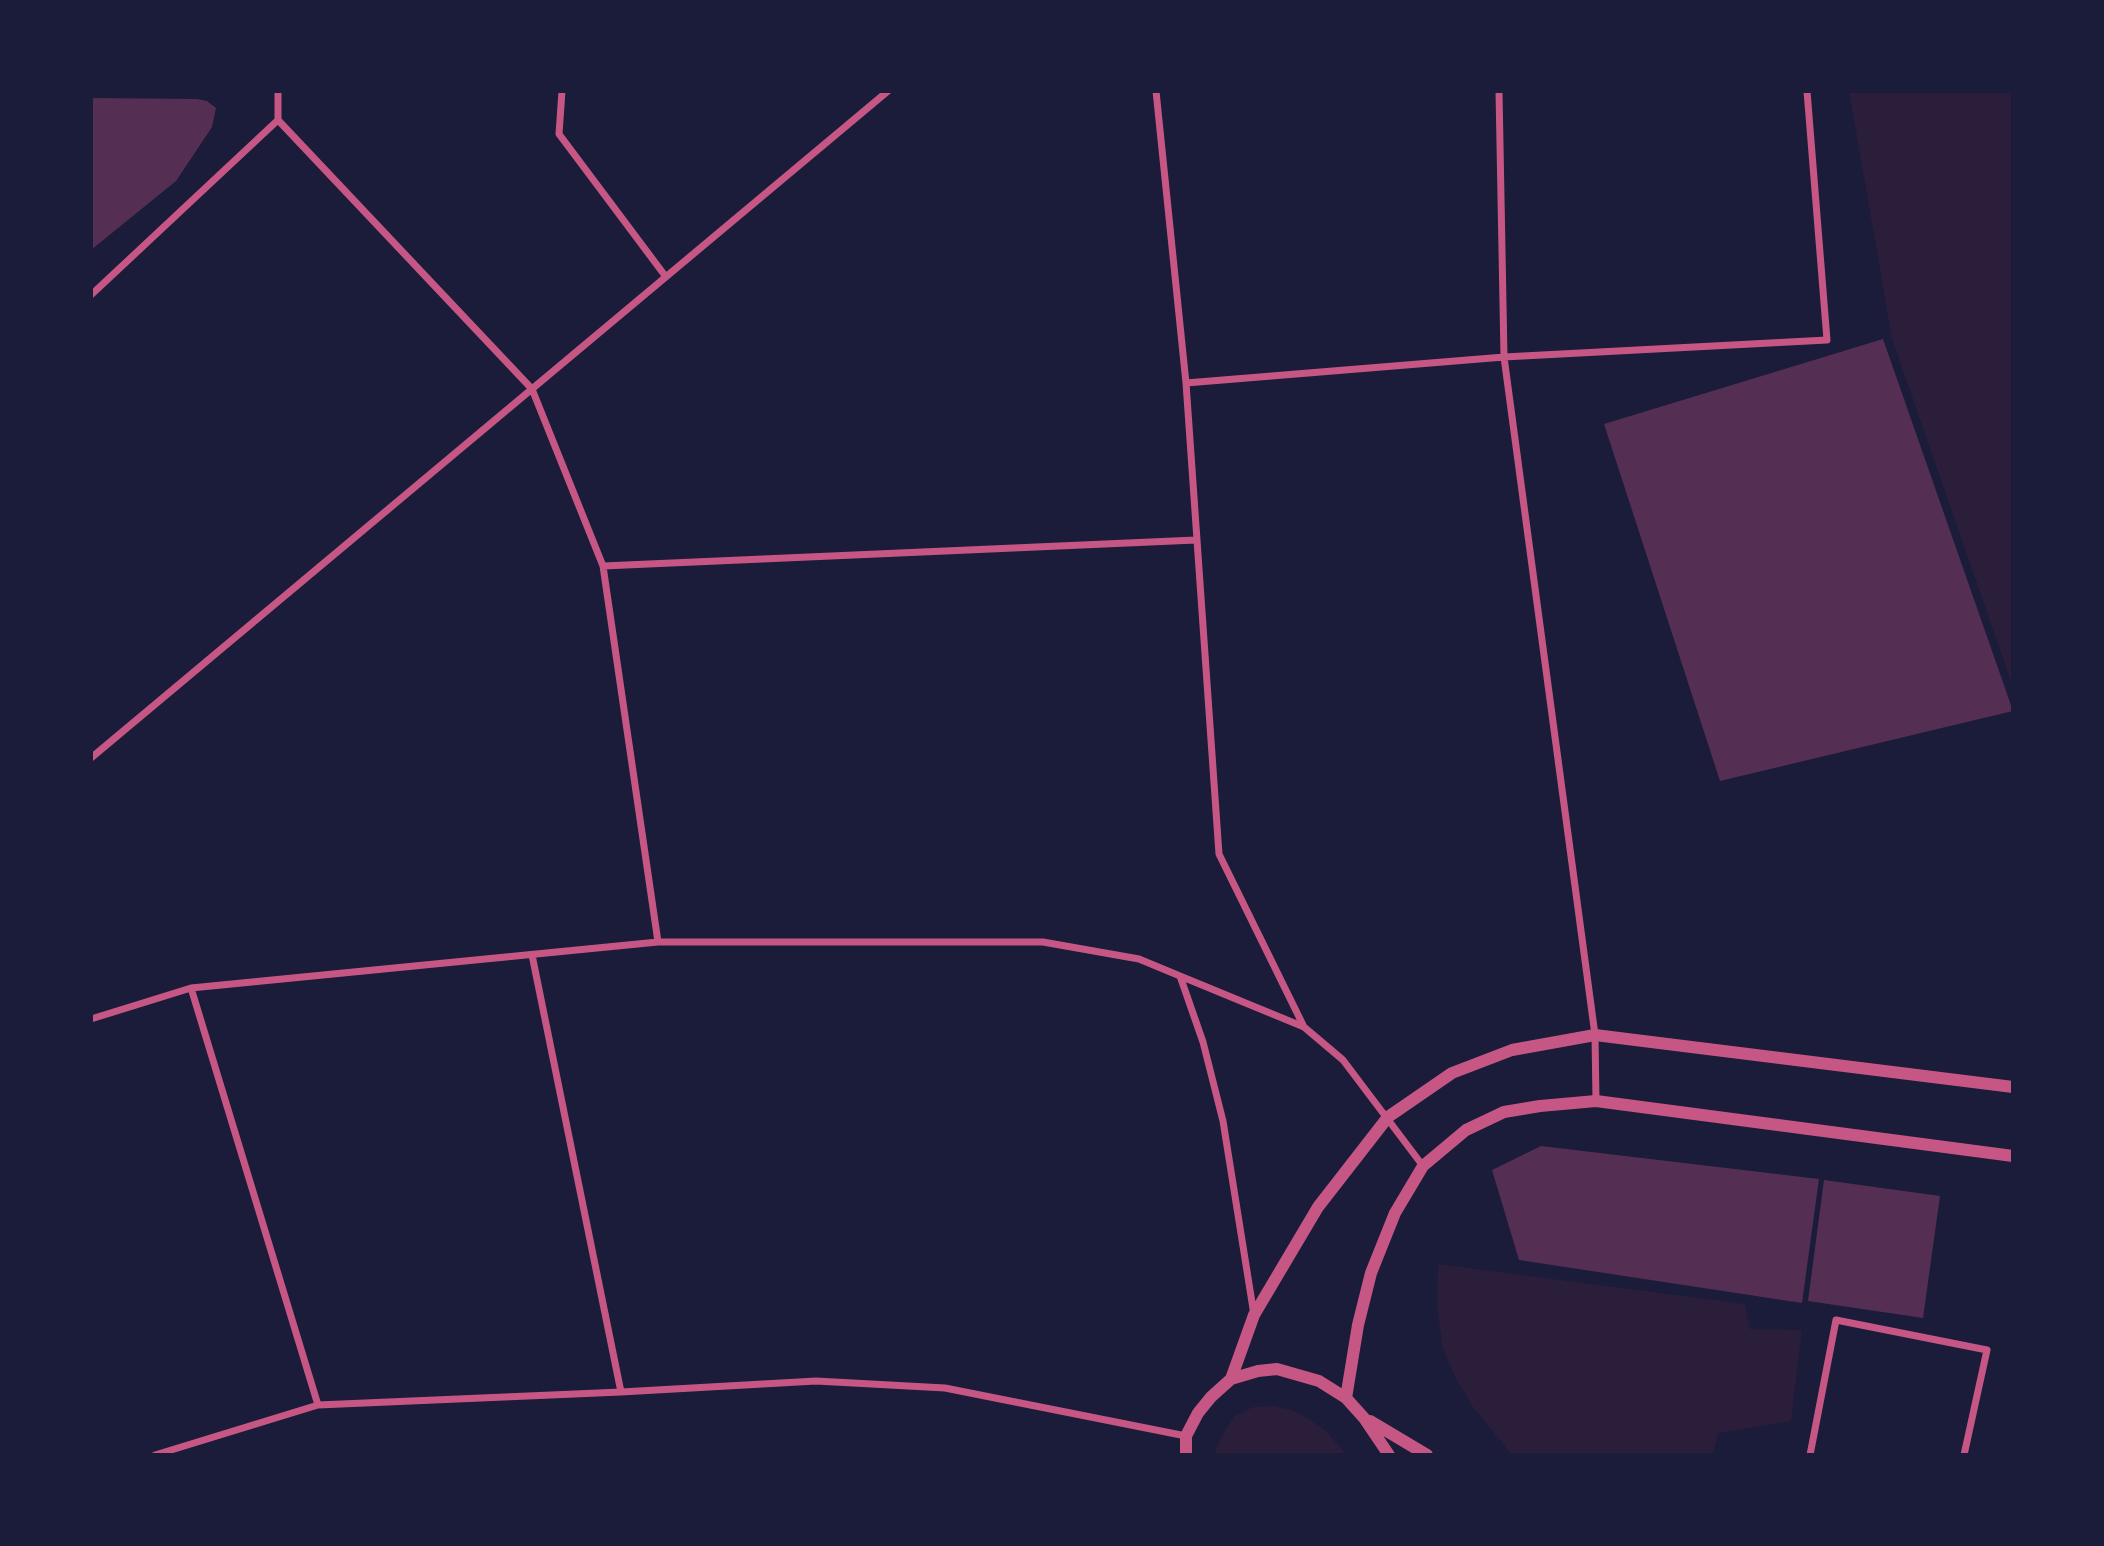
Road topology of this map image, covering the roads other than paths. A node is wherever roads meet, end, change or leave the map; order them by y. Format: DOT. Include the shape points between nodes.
graph roads {
  1 [pos="278,91"];
  2 [pos="562,91"];
  3 [pos="888,91"];
  4 [pos="1156,91"];
  5 [pos="1499,91"];
  6 [pos="1807,91"];
  7 [pos="278,120"];
  8 [pos="666,277"];
  9 [pos="91,295"];
  10 [pos="1504,358"];
  11 [pos="1186,383"];
  12 [pos="532,389"];
  13 [pos="1196,540"];
  14 [pos="603,566"];
  15 [pos="91,758"];
  16 [pos="658,942"];
  17 [pos="532,955"];
  18 [pos="1180,976"];
  19 [pos="191,988"];
  20 [pos="91,1020"];
  21 [pos="1304,1027"];
  22 [pos="1595,1035"];
  23 [pos="2013,1087"];
  24 [pos="1596,1101"];
  25 [pos="1388,1117"];
  26 [pos="2013,1156"];
  27 [pos="1423,1166"];
  28 [pos="1254,1315"];
  29 [pos="1231,1379"];
  30 [pos="621,1392"];
  31 [pos="1346,1398"];
  32 [pos="318,1405"];
  33 [pos="1364,1418"];
  34 [pos="1186,1436"];
  35 [pos="155,1455"];
  36 [pos="1186,1455"];
  37 [pos="1390,1455"];
  38 [pos="1427,1455"];
  39 [pos="1810,1455"];
  40 [pos="1964,1455"];
  1 -- 7 [label="street"];
  2 -- 8 [label="street" via="559,134"];
  3 -- 8 [label="street"];
  4 -- 11 [label="street"];
  5 -- 10 [label="street"];
  6 -- 10 [label="street" via="1827,340"];
  7 -- 9 [label="street"];
  7 -- 12 [label="street"];
  8 -- 12 [label="street"];
  10 -- 11 [label="street"];
  10 -- 22 [label="street"];
  11 -- 13 [label="street"];
  12 -- 14 [label="street"];
  12 -- 15 [label="street"];
  13 -- 14 [label="street"];
  13 -- 21 [label="street" via="1219,854"];
  14 -- 16 [label="street"];
  16 -- 17 [label="street"];
  16 -- 18 [label="street" via="1043,942 1139,959"];
  17 -- 19 [label="street"];
  17 -- 30 [label="street"];
  18 -- 21 [label="street"];
  18 -- 28 [label="street" via="1223,1121"];
  19 -- 20 [label="street"];
  19 -- 32 [label="street"];
  21 -- 25 [label="street" via="1343,1059"];
  22 -- 23 [label="street"];
  22 -- 24 [label="street"];
  22 -- 25 [label="street" via="1512,1050 1452,1073"];
  24 -- 26 [label="street"];
  24 -- 27 [label="street" via="1504,1112 1466,1130"];
  25 -- 27 [label="street"];
  25 -- 28 [label="street" via="1318,1207"];
  27 -- 31 [label="street" via="1395,1213 1371,1273"];
  28 -- 29 [label="street"];
  29 -- 31 [label="street" via="1277,1369 1319,1381"];
  29 -- 34 [label="street" via="1198,1413"];
  30 -- 32 [label="street"];
  30 -- 34 [label="street" via="816,1381 945,1388"];
  31 -- 33 [label="street"];
  32 -- 35 [label="street"];
  33 -- 37 [label="street"];
  33 -- 38 [label="street"];
  34 -- 36 [label="street"];
  39 -- 40 [label="street" via="1836,1320 1987,1350"];
}
